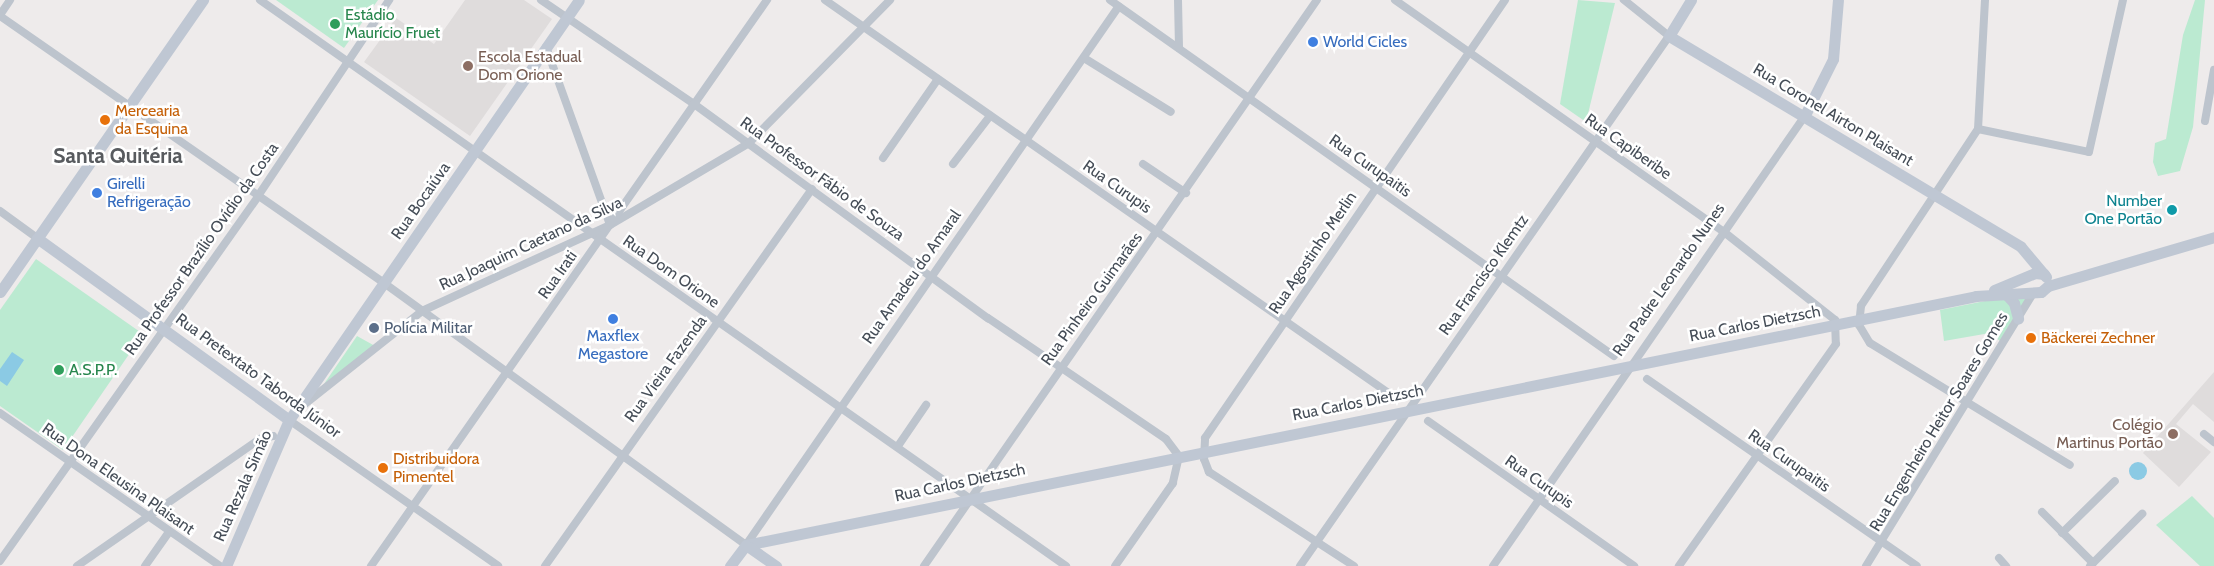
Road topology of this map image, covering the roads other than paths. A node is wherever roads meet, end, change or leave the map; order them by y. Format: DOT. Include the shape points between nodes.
graph roads {
  1 [pos="10,0"];
  2 [pos="203,0"];
  3 [pos="260,0"];
  4 [pos="389,0"];
  5 [pos="541,0"];
  6 [pos="579,0"];
  7 [pos="767,0"];
  8 [pos="825,0"];
  9 [pos="890,0"];
  10 [pos="1110,0"];
  11 [pos="1178,0"];
  12 [pos="1317,0"];
  13 [pos="1395,0"];
  14 [pos="1505,0"];
  15 [pos="1624,0"];
  16 [pos="1692,0"];
  17 [pos="1838,0"];
  18 [pos="1985,0"];
  19 [pos="2123,0"];
  20 [pos="1119,6"];
  21 [pos="0,15"];
  22 [pos="566,18"];
  23 [pos="866,29"];
  24 [pos="1669,36"];
  25 [pos="546,48"];
  26 [pos="1179,48"];
  27 [pos="1467,51"];
  28 [pos="1084,58"];
  29 [pos="346,60"];
  30 [pos="2214,70"];
  31 [pos="938,79"];
  32 [pos="1250,98"];
  33 [pos="694,104"];
  34 [pos="129,106"];
  35 [pos="1171,112"];
  36 [pos="990,116"];
  37 [pos="1804,117"];
  38 [pos="2205,121"];
  39 [pos="1978,129"];
  40 [pos="1597,141"];
  41 [pos="1027,142"];
  42 [pos="749,143"];
  43 [pos="475,151"];
  44 [pos="883,158"];
  45 [pos="953,164"];
  46 [pos="1143,164"];
  47 [pos="1375,186"];
  48 [pos="812,189"];
  49 [pos="1186,193"];
  50 [pos="1935,195"];
  51 [pos="258,196"];
  52 [pos="0,211"];
  53 [pos="610,225"];
  54 [pos="1724,232"];
  55 [pos="592,233"];
  56 [pos="1158,233"];
  57 [pos="2214,237"];
  58 [pos="37,238"];
  59 [pos="600,239"];
  60 [pos="2028,254"];
  61 [pos="1502,276"];
  62 [pos="932,277"];
  63 [pos="2030,277"];
  64 [pos="2046,279"];
  65 [pos="384,283"];
  66 [pos="2033,291"];
  67 [pos="0,292"];
  68 [pos="2005,293"];
  69 [pos="1976,296"];
  70 [pos="422,311"];
  71 [pos="2018,318"];
  72 [pos="1284,320"];
  73 [pos="1858,320"];
  74 [pos="718,321"];
  75 [pos="1837,324"];
  76 [pos="164,329"];
  77 [pos="1614,356"];
  78 [pos="1629,366"];
  79 [pos="1059,367"];
  80 [pos="507,372"];
  81 [pos="1647,378"];
  82 [pos="1394,398"];
  83 [pos="1966,403"];
  84 [pos="926,405"];
  85 [pos="840,408"];
  86 [pos="1409,410"];
  87 [pos="0,413"];
  88 [pos="292,417"];
  89 [pos="1428,421"];
  90 [pos="2204,434"];
  91 [pos="267,436"];
  92 [pos="2214,442"];
  93 [pos="898,446"];
  94 [pos="1203,451"];
  95 [pos="622,455"];
  96 [pos="1179,456"];
  97 [pos="1757,456"];
  98 [pos="70,462"];
  99 [pos="2070,465"];
  100 [pos="2115,481"];
  101 [pos="969,498"];
  102 [pos="1540,499"];
  103 [pos="413,506"];
  104 [pos="2042,512"];
  105 [pos="2142,514"];
  106 [pos="145,516"];
  107 [pos="169,532"];
  108 [pos="2062,533"];
  109 [pos="1318,542"];
  110 [pos="1882,542"];
  111 [pos="746,545"];
  112 [pos="1999,558"];
  113 [pos="0,561"];
  114 [pos="2091,565"];
  115 [pos="77,566"];
  116 [pos="146,566"];
  117 [pos="220,566"];
  118 [pos="226,566"];
  119 [pos="371,566"];
  120 [pos="498,566"];
  121 [pos="545,566"];
  122 [pos="730,566"];
  123 [pos="776,566"];
  124 [pos="924,566"];
  125 [pos="1066,566"];
  126 [pos="1115,566"];
  127 [pos="1300,566"];
  128 [pos="1354,566"];
  129 [pos="1493,566"];
  130 [pos="1634,566"];
  131 [pos="1679,566"];
  132 [pos="1866,566"];
  133 [pos="1917,566"];
  134 [pos="2006,566"];
  1 -- 21 [label="street"];
  2 -- 34 [label="street"];
  3 -- 29 [label="street, Rua Dom Orione"];
  4 -- 29 [label="street, Rua Professor Brazílio Ovídio da Costa"];
  5 -- 22 [label="street, Rua Professor Fábio de Souza"];
  6 -- 22 [label="street, Rua Bocaiúva"];
  7 -- 33 [label="street, Rua Irati"];
  8 -- 23 [label="street, Rua Curupis"];
  9 -- 23 [label="street, Rua Joaquim Caetano da Silva"];
  10 -- 20 [label="street, Rua Curupaitis"];
  11 -- 26 [label="street"];
  12 -- 32 [label="street, Rua Pinheiro Guimarães"];
  13 -- 27 [label="street, Rua Capiberibe"];
  14 -- 27 [label="street, Rua Agostinho Merlin"];
  15 -- 24 [label="street, Rua Coronel Airton Plaisant"];
  16 -- 24 [label="street, Rua Francisco Klemtz"];
  17 -- 37 [label="street, Rua Padre Leonardo Nunes" via="1833,59"];
  18 -- 39 [label="street"];
  19 -- 39 [label="street" via="2089,152"];
  20 -- 26 [label="street, Rua Curupaitis"];
  20 -- 28 [label="street, Rua Amadeu do Amaral"];
  21 -- 34 [label="street"];
  22 -- 25 [label="street, Rua Bocaiúva"];
  22 -- 33 [label="street, Rua Professor Fábio de Souza"];
  23 -- 31 [label="street, Rua Curupis"];
  23 -- 42 [label="street, Rua Joaquim Caetano da Silva"];
  24 -- 37 [label="street, Rua Coronel Airton Plaisant"];
  24 -- 40 [label="street, Rua Francisco Klemtz"];
  25 -- 43 [label="street, Rua Bocaiúva"];
  25 -- 53 [label="street"];
  26 -- 32 [label="street, Rua Curupaitis"];
  27 -- 40 [label="street, Rua Capiberibe"];
  27 -- 47 [label="street, Rua Agostinho Merlin"];
  28 -- 35 [label="street"];
  28 -- 41 [label="street, Rua Amadeu do Amaral"];
  29 -- 43 [label="street, Rua Dom Orione"];
  29 -- 51 [label="street, Rua Professor Brazílio Ovídio da Costa"];
  30 -- 38 [label="street"];
  31 -- 36 [label="street, Rua Curupis"];
  31 -- 44 [label="street"];
  32 -- 47 [label="street, Rua Curupaitis"];
  32 -- 49 [label="street, Rua Pinheiro Guimarães"];
  33 -- 42 [label="street, Rua Professor Fábio de Souza"];
  33 -- 53 [label="street, Rua Irati"];
  34 -- 51 [label="street"];
  34 -- 58 [label="street"];
  36 -- 41 [label="street, Rua Curupis"];
  36 -- 45 [label="street"];
  37 -- 50 [label="street, Rua Coronel Airton Plaisant"];
  37 -- 54 [label="street, Rua Padre Leonardo Nunes"];
  39 -- 50 [label="street"];
  40 -- 54 [label="street, Rua Capiberibe"];
  40 -- 61 [label="street, Rua Francisco Klemtz"];
  41 -- 56 [label="street, Rua Curupis"];
  41 -- 62 [label="street, Rua Amadeu do Amaral"];
  42 -- 48 [label="street, Rua Professor Fábio de Souza"];
  42 -- 53 [label="street, Rua Joaquim Caetano da Silva"];
  43 -- 55 [label="street, Rua Dom Orione"];
  43 -- 65 [label="street, Rua Bocaiúva"];
  46 -- 49 [label="street"];
  47 -- 61 [label="street, Rua Curupaitis"];
  47 -- 72 [label="street, Rua Agostinho Merlin"];
  48 -- 62 [label="street, Rua Professor Fábio de Souza"];
  48 -- 74 [label="street, Rua Vieira Fazenda"];
  49 -- 56 [label="street, Rua Pinheiro Guimarães"];
  50 -- 60 [label="street, Rua Coronel Airton Plaisant"];
  50 -- 73 [label="street" via="1861,306"];
  51 -- 65 [label="street"];
  51 -- 76 [label="street, Rua Professor Brazílio Ovídio da Costa"];
  52 -- 58 [label="street, Rua Pretextato Taborda Júnior"];
  53 -- 55 [label="street, Rua Joaquim Caetano da Silva"];
  53 -- 59 [label="street, Rua Irati"];
  54 -- 75 [label="street, Rua Capiberibe" via="1829,313"];
  54 -- 78 [label="street, Rua Padre Leonardo Nunes"];
  55 -- 59 [label="street, Rua Dom Orione"];
  55 -- 70 [label="street, Rua Joaquim Caetano da Silva"];
  56 -- 72 [label="street, Rua Curupis"];
  56 -- 79 [label="street, Rua Pinheiro Guimarães"];
  57 -- 64 [label="street, Rua Carlos Dietzsch" via="2098,271"];
  58 -- 67 [label="street"];
  58 -- 76 [label="street, Rua Pretextato Taborda Júnior"];
  59 -- 74 [label="street, Rua Dom Orione"];
  59 -- 80 [label="street, Rua Irati"];
  60 -- 63 [label="street"];
  60 -- 64 [label="street, Rua Coronel Airton Plaisant"];
  61 -- 77 [label="street, Rua Curupaitis"];
  61 -- 86 [label="street, Rua Francisco Klemtz"];
  62 -- 79 [label="street, Rua Professor Fábio de Souza"];
  62 -- 85 [label="street, Rua Amadeu do Amaral"];
  63 -- 64 [label="street, Rua Carlos Dietzsch"];
  63 -- 66 [label="street"];
  63 -- 69 [label="street, Rua Carlos Dietzsch"];
  64 -- 66 [label="street, Rua Carlos Dietzsch"];
  65 -- 70 [label="street"];
  65 -- 88 [label="street, Rua Bocaiúva"];
  66 -- 68 [label="street, Rua Carlos Dietzsch"];
  66 -- 71 [label="street, Rua Engenheiro Heitor Soares Gomes"];
  68 -- 69 [label="street, Rua Carlos Dietzsch"];
  68 -- 71 [label="street" via="2016,306"];
  69 -- 73 [label="street, Rua Carlos Dietzsch"];
  70 -- 80 [label="street"];
  70 -- 88 [label="street, Rua Joaquim Caetano da Silva"];
  71 -- 83 [label="street, Rua Engenheiro Heitor Soares Gomes"];
  72 -- 82 [label="street, Rua Curupis"];
  72 -- 94 [label="street, Rua Agostinho Merlin" via="1210,425"];
  73 -- 75 [label="street, Rua Carlos Dietzsch"];
  73 -- 83 [label="street" via="1870,343"];
  74 -- 85 [label="street, Rua Dom Orione"];
  74 -- 95 [label="street, Rua Vieira Fazenda"];
  75 -- 78 [label="street, Rua Carlos Dietzsch"];
  75 -- 97 [label="street" via="1836,344"];
  76 -- 88 [label="street, Rua Pretextato Taborda Júnior"];
  76 -- 98 [label="street, Rua Professor Brazílio Ovídio da Costa"];
  78 -- 86 [label="street, Rua Carlos Dietzsch"];
  78 -- 102 [label="street, Rua Padre Leonardo Nunes"];
  79 -- 96 [label="street, Rua Professor Fábio de Souza" via="1166,439"];
  79 -- 101 [label="street, Rua Pinheiro Guimarães"];
  80 -- 95 [label="street"];
  80 -- 103 [label="street, Rua Irati"];
  81 -- 97 [label="street, Rua Curupaitis"];
  83 -- 99 [label="street"];
  83 -- 110 [label="street, Rua Engenheiro Heitor Soares Gomes"];
  84 -- 93 [label="street"];
  85 -- 93 [label="street, Rua Dom Orione"];
  85 -- 111 [label="street, Rua Amadeu do Amaral"];
  86 -- 94 [label="street, Rua Carlos Dietzsch"];
  86 -- 109 [label="street, Rua Francisco Klemtz"];
  87 -- 98 [label="street, Rua Dona Eleusina Plaisant"];
  88 -- 103 [label="street, Rua Pretextato Taborda Júnior"];
  88 -- 118 [label="street, Rua Rezala Simão"];
  89 -- 102 [label="street, Rua Curupis"];
  90 -- 92 [label="street"];
  91 -- 106 [label="street"];
  93 -- 101 [label="street, Rua Dom Orione"];
  94 -- 96 [label="street, Rua Carlos Dietzsch"];
  94 -- 109 [label="street" via="1209,472"];
  95 -- 111 [label="street"];
  95 -- 121 [label="street, Rua Vieira Fazenda"];
  96 -- 101 [label="street, Rua Carlos Dietzsch"];
  96 -- 126 [label="street" via="1173,483"];
  97 -- 110 [label="street, Rua Curupaitis"];
  97 -- 131 [label="street"];
  98 -- 106 [label="street, Rua Dona Eleusina Plaisant"];
  98 -- 113 [label="street, Rua Professor Brazílio Ovídio da Costa"];
  100 -- 108 [label="street"];
  101 -- 111 [label="street, Rua Carlos Dietzsch"];
  101 -- 124 [label="street, Rua Pinheiro Guimarães"];
  101 -- 125 [label="street, Rua Dom Orione"];
  102 -- 129 [label="street, Rua Padre Leonardo Nunes"];
  102 -- 130 [label="street, Rua Curupis"];
  103 -- 119 [label="street, Rua Irati"];
  103 -- 120 [label="street, Rua Pretextato Taborda Júnior"];
  104 -- 108 [label="street"];
  105 -- 114 [label="street"];
  106 -- 107 [label="street, Rua Dona Eleusina Plaisant"];
  106 -- 115 [label="street"];
  107 -- 116 [label="street"];
  107 -- 117 [label="street, Rua Dona Eleusina Plaisant"];
  108 -- 114 [label="street"];
  109 -- 127 [label="street, Rua Francisco Klemtz"];
  109 -- 128 [label="street"];
  110 -- 132 [label="street, Rua Engenheiro Heitor Soares Gomes"];
  110 -- 133 [label="street, Rua Curupaitis"];
  111 -- 122 [label="street, Rua Amadeu do Amaral"];
  111 -- 123 [label="street"];
  112 -- 134 [label="street"];
}
